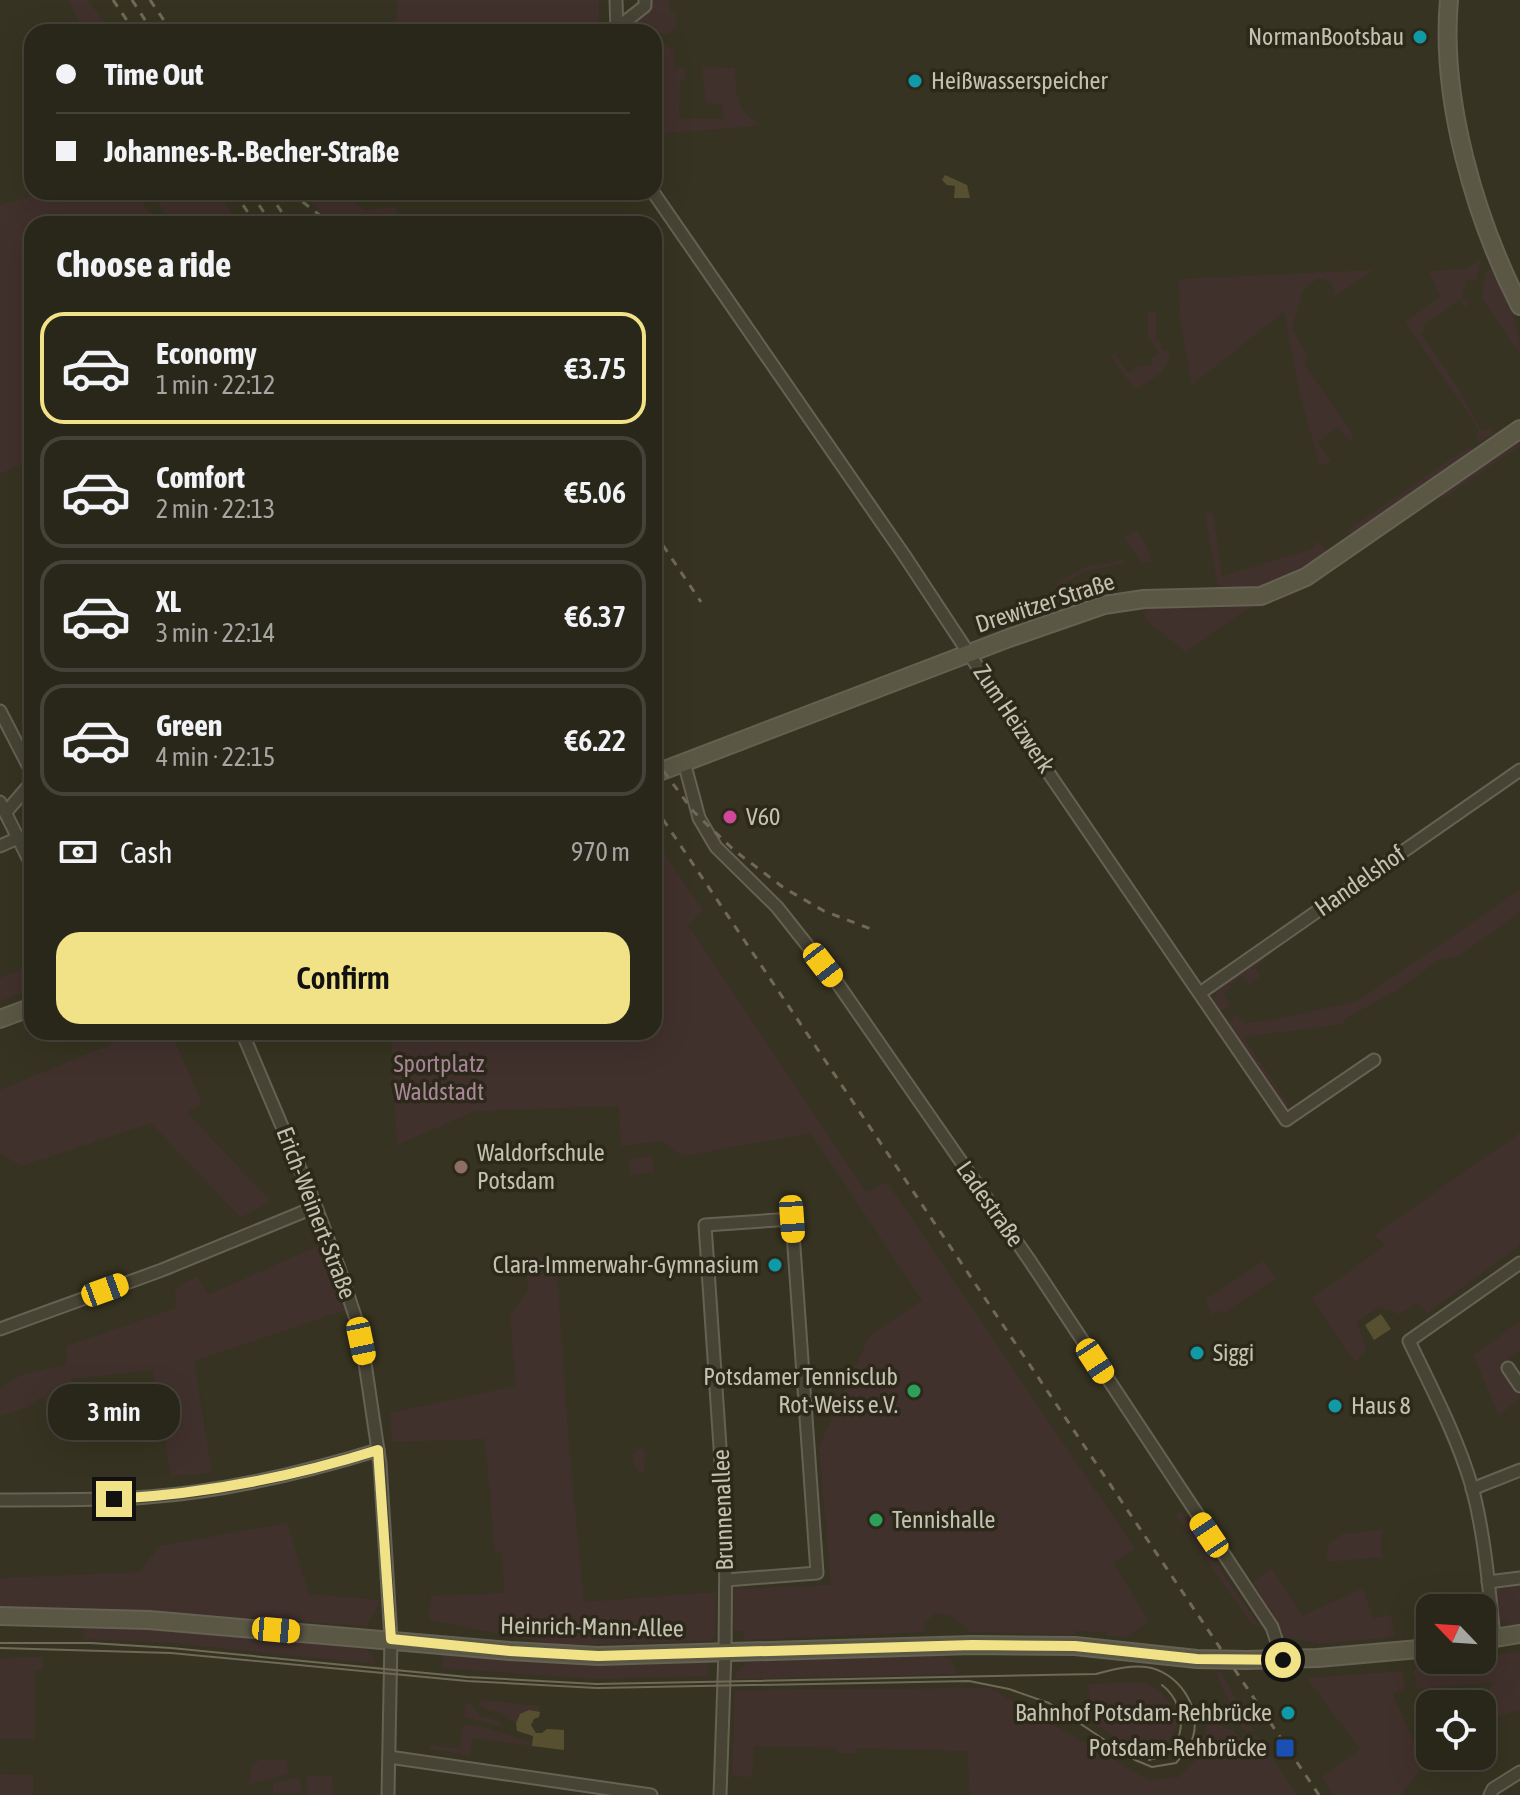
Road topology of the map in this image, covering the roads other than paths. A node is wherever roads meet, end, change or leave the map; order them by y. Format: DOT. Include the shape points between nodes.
graph roads {
  1 [pos="616,0"];
  2 [pos="645,0"];
  3 [pos="1449,0"];
  4 [pos="617,24"];
  5 [pos="624,24"];
  6 [pos="658,200"];
  7 [pos="1520,306"];
  8 [pos="1520,429"];
  9 [pos="970,654"];
  10 [pos="0,711"];
  11 [pos="24,758"];
  12 [pos="684,762"];
  13 [pos="1520,770"];
  14 [pos="662,771"];
  15 [pos="24,789"];
  16 [pos="3,807"];
  17 [pos="18,838"];
  18 [pos="0,846"];
  19 [pos="24,850"];
  20 [pos="1200,993"];
  21 [pos="24,1010"];
  22 [pos="0,1019"];
  23 [pos="245,1040"];
  24 [pos="1374,1060"];
  25 [pos="315,1207"];
  26 [pos="1520,1263"];
  27 [pos="0,1329"];
  28 [pos="1508,1368"];
  29 [pos="1520,1386"];
  30 [pos="378,1450"];
  31 [pos="1520,1470"];
  32 [pos="1472,1489"];
  33 [pos="0,1500"];
  34 [pos="1520,1578"];
  35 [pos="726,1580"];
  36 [pos="1488,1582"];
  37 [pos="1488,1594"];
  38 [pos="0,1616"];
  39 [pos="1520,1634"];
  40 [pos="1496,1638"];
  41 [pos="391,1639"];
  42 [pos="1416,1649"];
  43 [pos="725,1651"];
  44 [pos="1283,1660"];
  45 [pos="389,1757"];
  46 [pos="1520,1772"];
  47 [pos="388,1795"];
  48 [pos="651,1795"];
  49 [pos="720,1795"];
  50 [pos="1490,1795"];
  1 -- 4 [label="street"];
  2 -- 5 [label="street"];
  3 -- 7 [label="main road" via="1449,66 1470,182"];
  6 -- 9 [label="street, Zum Heizwerk"];
  8 -- 9 [label="main road, Drewitzer Straße" via="1306,577 1261,596 1120,601"];
  9 -- 12 [label="main road, Drewitzer Straße"];
  9 -- 20 [label="street, Zum Heizwerk"];
  10 -- 11 [label="street"];
  12 -- 14 [label="main road, Drewitzer Straße"];
  12 -- 44 [label="street, Ladestraße" via="699,818 716,847 777,907 838,984 1030,1261 1272,1627"];
  13 -- 20 [label="street, Handelshof"];
  15 -- 16 [label="street"];
  16 -- 17 [label="street"];
  17 -- 18 [label="street"];
  17 -- 19 [label="street"];
  20 -- 24 [label="street, Zum Heizwerk" via="1286,1120"];
  21 -- 22 [label="main road"];
  23 -- 25 [label="street, Erich-Weinert-Straße"];
  25 -- 27 [label="street"];
  25 -- 30 [label="street, Erich-Weinert-Straße" via="356,1319"];
  26 -- 32 [label="street" via="1409,1341 1452,1430"];
  28 -- 29 [label="street"];
  30 -- 33 [label="street" via="214,1490 114,1499"];
  30 -- 41 [label="street, Erich-Weinert-Straße"];
  31 -- 32 [label="street"];
  32 -- 36 [label="street"];
  34 -- 36 [label="street"];
  35 -- 35 [label="street, Brunnenallee" via="705,1225 792,1219 817,1573"];
  35 -- 43 [label="street, Brunnenallee"];
  36 -- 37 [label="street"];
  38 -- 41 [label="main road, Heinrich-Mann-Allee" via="149,1620"];
  39 -- 40 [label="main road"];
  41 -- 43 [label="main road, Heinrich-Mann-Allee" via="598,1656"];
  41 -- 45 [label="street, Erich-Weinert-Straße"];
  42 -- 44 [label="main road, Heinrich-Mann-Allee"];
  43 -- 44 [label="main road, Heinrich-Mann-Allee" via="1053,1646"];
  43 -- 49 [label="street, Brunnenallee"];
  45 -- 47 [label="street, Erich-Weinert-Straße"];
  45 -- 48 [label="street"];
  46 -- 50 [label="street"];
}
